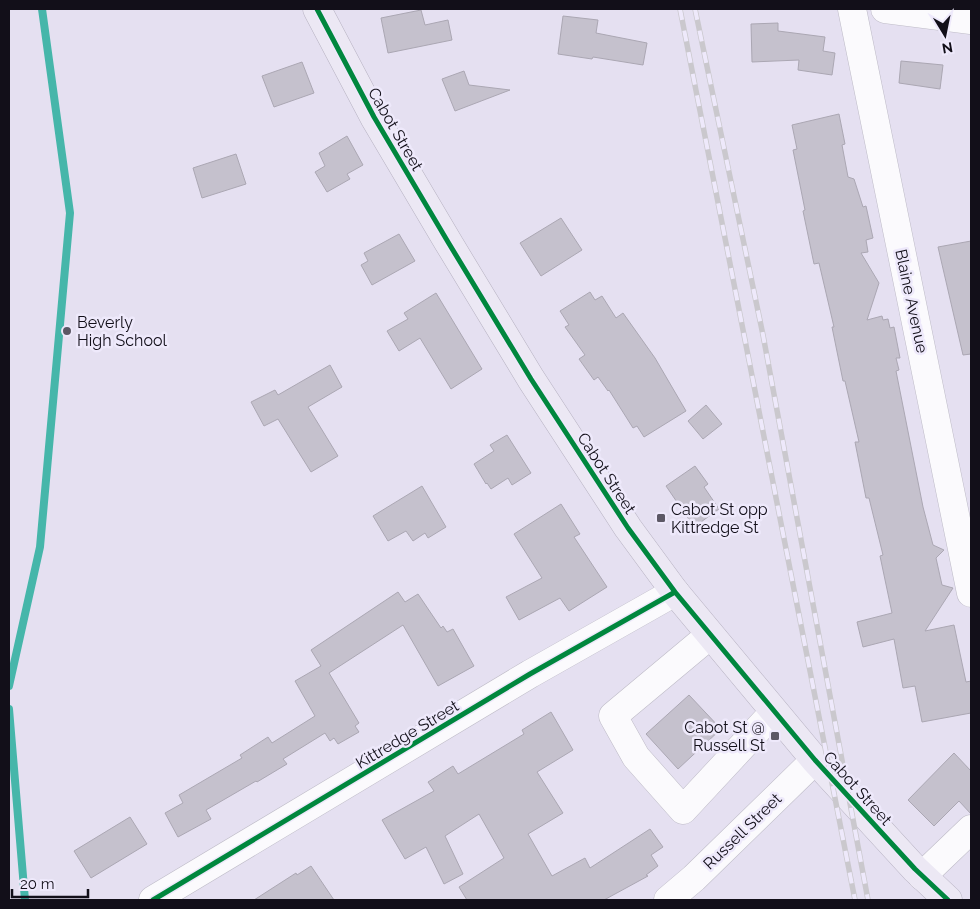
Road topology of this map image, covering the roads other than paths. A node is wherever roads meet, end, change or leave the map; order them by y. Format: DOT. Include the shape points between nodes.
graph roads {
  1 [pos="317,9"];
  2 [pos="852,9"];
  3 [pos="885,9"];
  4 [pos="971,20"];
  5 [pos="675,592"];
  6 [pos="971,594"];
  7 [pos="710,635"];
  8 [pos="774,712"];
  9 [pos="815,760"];
  10 [pos="971,829"];
  11 [pos="922,876"];
  12 [pos="690,889"];
  13 [pos="169,896"];
  14 [pos="668,900"];
  15 [pos="948,900"];
  1 -- 5 [label="highway, Cabot Street" via="374,118 526,371 628,528"];
  2 -- 6 [label="street, Blaine Avenue"];
  3 -- 4 [label="street"];
  5 -- 7 [label="highway, Cabot Street"];
  5 -- 13 [label="street, Kittredge Street" via="530,674"];
  7 -- 8 [label="highway, Cabot Street"];
  7 -- 8 [label="street" via="613,716 636,756 684,810"];
  8 -- 9 [label="highway, Cabot Street"];
  9 -- 11 [label="highway, Cabot Street"];
  9 -- 12 [label="street, Russell Street"];
  10 -- 11 [label="street"];
  11 -- 15 [label="highway, Cabot Street"];
  12 -- 14 [label="street, Russell Street"];
}
